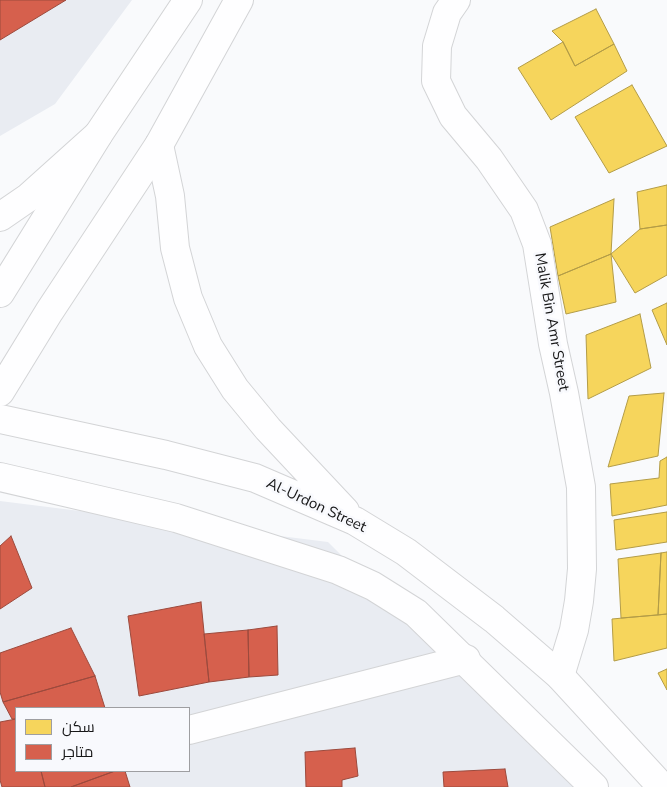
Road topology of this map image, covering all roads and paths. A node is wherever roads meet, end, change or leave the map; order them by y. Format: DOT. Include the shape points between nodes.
graph roads {
  1 [pos="188,0"];
  2 [pos="239,0"];
  3 [pos="456,0"];
  4 [pos="98,135"];
  5 [pos="159,145"];
  6 [pos="0,217"];
  7 [pos="0,293"];
  8 [pos="0,392"];
  9 [pos="0,419"];
  10 [pos="0,477"];
  11 [pos="355,522"];
  12 [pos="466,659"];
  13 [pos="560,676"];
  14 [pos="190,730"];
  15 [pos="594,787"];
  16 [pos="662,787"];
  1 -- 4 [label="main road"];
  2 -- 5 [label="main road"];
  3 -- 13 [label="main road, Malik Bin Amr Street" via="447,13 437,46 436,81 453,116 489,159 524,210 537,244 581,488 579,601"];
  4 -- 6 [label="main road" via="29,197"];
  4 -- 7 [label="main road"];
  5 -- 8 [label="main road"];
  5 -- 11 [label="main road" via="170,196 175,248 188,298 208,346 235,390 262,423"];
  9 -- 11 [label="main road, Al-Urdon Street" via="255,478"];
  10 -- 12 [label="main road" via="176,518 338,570 373,586 416,613"];
  11 -- 13 [label="main road, Al-Urdon Street" via="406,552 494,619"];
  12 -- 14 [label="main road"];
  12 -- 15 [label="main road"];
  13 -- 16 [label="main road, Al-Urdon Street"];
}
